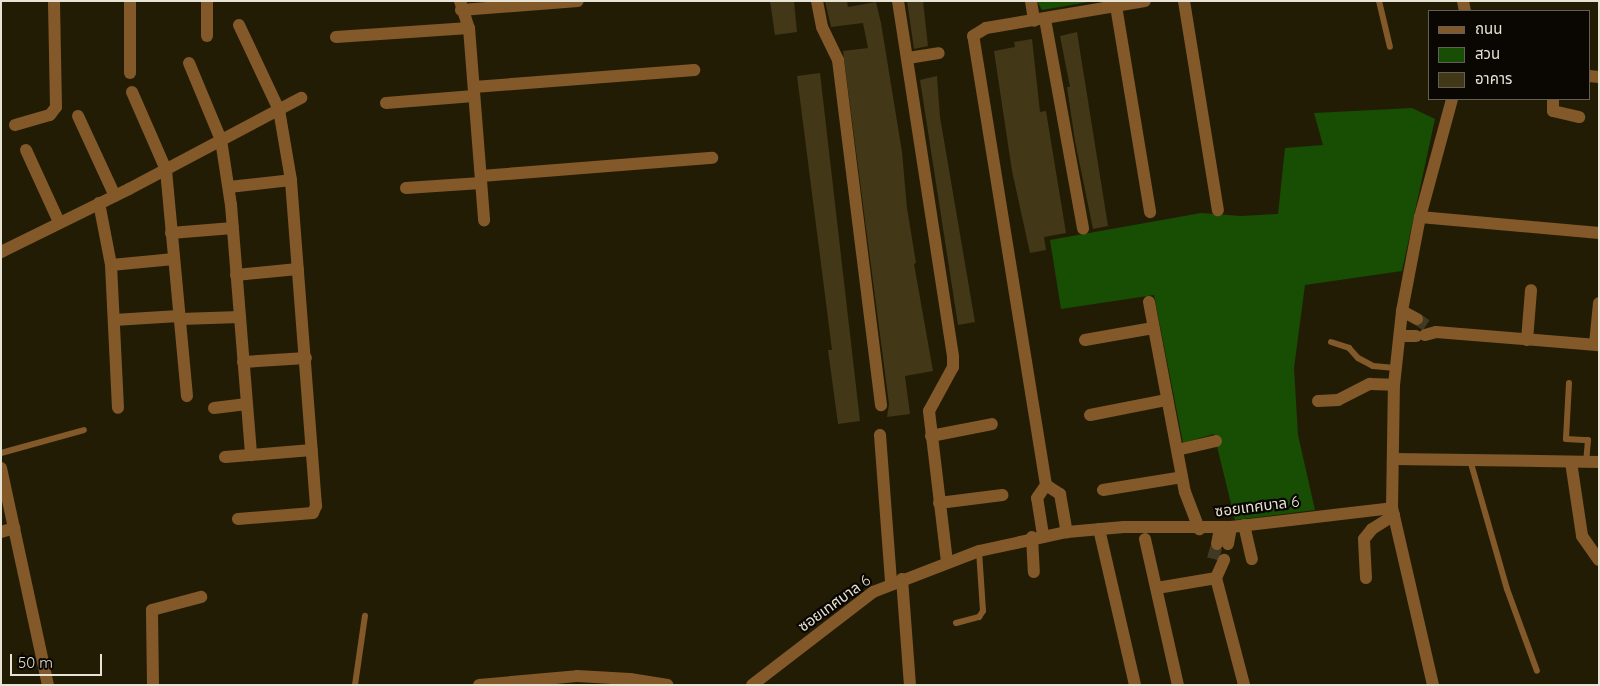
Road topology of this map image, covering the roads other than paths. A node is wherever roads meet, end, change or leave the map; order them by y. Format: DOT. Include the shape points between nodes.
graph roads {
  1 [pos="54,1"];
  2 [pos="130,1"];
  3 [pos="207,1"];
  4 [pos="578,1"];
  5 [pos="817,1"];
  6 [pos="898,1"];
  7 [pos="1032,1"];
  8 [pos="1145,1"];
  9 [pos="1184,1"];
  10 [pos="1379,1"];
  11 [pos="461,6"];
  12 [pos="1116,6"];
  13 [pos="1039,20"];
  14 [pos="240,25"];
  15 [pos="469,28"];
  16 [pos="207,36"];
  17 [pos="336,36"];
  18 [pos="1390,47"];
  19 [pos="939,54"];
  20 [pos="908,58"];
  21 [pos="189,63"];
  22 [pos="694,70"];
  23 [pos="130,73"];
  24 [pos="132,92"];
  25 [pos="474,92"];
  26 [pos="301,98"];
  27 [pos="1452,100"];
  28 [pos="1553,100"];
  29 [pos="386,103"];
  30 [pos="279,110"];
  31 [pos="78,116"];
  32 [pos="1579,117"];
  33 [pos="15,125"];
  34 [pos="222,140"];
  35 [pos="26,150"];
  36 [pos="712,158"];
  37 [pos="166,170"];
  38 [pos="481,179"];
  39 [pos="292,180"];
  40 [pos="229,187"];
  41 [pos="406,188"];
  42 [pos="115,196"];
  43 [pos="99,203"];
  44 [pos="1218,210"];
  45 [pos="1150,212"];
  46 [pos="1420,217"];
  47 [pos="484,220"];
  48 [pos="60,222"];
  49 [pos="233,228"];
  50 [pos="1083,229"];
  51 [pos="1599,233"];
  52 [pos="171,234"];
  53 [pos="4,248"];
  54 [pos="174,259"];
  55 [pos="111,264"];
  56 [pos="298,269"];
  57 [pos="236,275"];
  58 [pos="1531,290"];
  59 [pos="1149,302"];
  60 [pos="1599,302"];
  61 [pos="1402,311"];
  62 [pos="240,317"];
  63 [pos="179,318"];
  64 [pos="114,320"];
  65 [pos="1153,328"];
  66 [pos="1424,329"];
  67 [pos="1400,336"];
  68 [pos="1085,340"];
  69 [pos="1527,340"];
  70 [pos="1331,342"];
  71 [pos="1597,344"];
  72 [pos="306,358"];
  73 [pos="243,362"];
  74 [pos="1395,368"];
  75 [pos="1570,382"];
  76 [pos="1394,385"];
  77 [pos="187,396"];
  78 [pos="1166,400"];
  79 [pos="1318,401"];
  80 [pos="247,404"];
  81 [pos="881,405"];
  82 [pos="118,408"];
  83 [pos="214,408"];
  84 [pos="1090,415"];
  85 [pos="992,424"];
  86 [pos="84,430"];
  87 [pos="880,435"];
  88 [pos="931,436"];
  89 [pos="1216,441"];
  90 [pos="312,450"];
  91 [pos="1177,450"];
  92 [pos="1,453"];
  93 [pos="251,455"];
  94 [pos="225,458"];
  95 [pos="1394,458"];
  96 [pos="1470,460"];
  97 [pos="1571,462"];
  98 [pos="1593,462"];
  99 [pos="1,468"];
  100 [pos="1182,477"];
  101 [pos="1046,485"];
  102 [pos="1103,490"];
  103 [pos="1002,495"];
  104 [pos="4,498"];
  105 [pos="939,503"];
  106 [pos="1393,511"];
  107 [pos="238,519"];
  108 [pos="1232,526"];
  109 [pos="1099,528"];
  110 [pos="1199,529"];
  111 [pos="7,530"];
  112 [pos="1067,532"];
  113 [pos="1038,536"];
  114 [pos="1145,538"];
  115 [pos="1222,544"];
  116 [pos="979,551"];
  117 [pos="1252,559"];
  118 [pos="1599,560"];
  119 [pos="947,561"];
  120 [pos="1034,572"];
  121 [pos="1366,578"];
  122 [pos="897,581"];
  123 [pos="1157,588"];
  124 [pos="201,597"];
  125 [pos="365,616"];
  126 [pos="956,624"];
  127 [pos="1537,671"];
  128 [pos="630,682"];
  129 [pos="48,685"];
  130 [pos="152,685"];
  131 [pos="355,685"];
  132 [pos="479,685"];
  133 [pos="668,685"];
  134 [pos="752,685"];
  135 [pos="910,685"];
  136 [pos="1135,685"];
  137 [pos="1178,685"];
  138 [pos="1244,685"];
  139 [pos="1433,685"];
  1 -- 33 [label="street" via="56,107 50,115"];
  2 -- 23 [label="street"];
  3 -- 16 [label="street"];
  4 -- 11 [label="street"];
  5 -- 81 [label="street" via="822,27 838,60"];
  6 -- 20 [label="street"];
  7 -- 13 [label="street"];
  8 -- 12 [label="street"];
  9 -- 44 [label="street"];
  10 -- 18 [label="lane"];
  11 -- 15 [label="street"];
  12 -- 13 [label="street"];
  12 -- 45 [label="street"];
  13 -- 50 [label="street"];
  13 -- 101 [label="street" via="986,28 973,36"];
  14 -- 30 [label="street"];
  15 -- 17 [label="street"];
  15 -- 25 [label="street"];
  19 -- 20 [label="street"];
  20 -- 88 [label="street" via="953,357 953,366 929,412"];
  21 -- 34 [label="street"];
  22 -- 25 [label="street"];
  24 -- 37 [label="street"];
  25 -- 29 [label="street"];
  25 -- 38 [label="street"];
  26 -- 30 [label="street"];
  27 -- 46 [label="street"];
  28 -- 32 [label="street" via="1553,111"];
  30 -- 34 [label="street"];
  30 -- 39 [label="street"];
  31 -- 42 [label="street"];
  34 -- 37 [label="street"];
  34 -- 40 [label="street"];
  35 -- 48 [label="street"];
  36 -- 38 [label="street"];
  37 -- 42 [label="street"];
  37 -- 52 [label="street"];
  38 -- 41 [label="street"];
  38 -- 47 [label="street"];
  39 -- 40 [label="street"];
  39 -- 56 [label="street"];
  40 -- 49 [label="street"];
  42 -- 43 [label="street"];
  43 -- 48 [label="street"];
  43 -- 55 [label="street"];
  46 -- 51 [label="street"];
  46 -- 61 [label="street"];
  48 -- 53 [label="street"];
  49 -- 52 [label="street"];
  49 -- 57 [label="street"];
  52 -- 54 [label="street"];
  54 -- 55 [label="street"];
  54 -- 63 [label="street"];
  55 -- 64 [label="street"];
  56 -- 57 [label="street"];
  56 -- 72 [label="street"];
  57 -- 62 [label="street"];
  58 -- 69 [label="street"];
  59 -- 65 [label="street"];
  60 -- 71 [label="street"];
  61 -- 66 [label="street"];
  61 -- 67 [label="street"];
  62 -- 63 [label="street"];
  62 -- 73 [label="street"];
  63 -- 64 [label="street"];
  63 -- 77 [label="street"];
  64 -- 82 [label="street"];
  65 -- 68 [label="street"];
  65 -- 78 [label="street"];
  66 -- 67 [label="street"];
  66 -- 69 [label="street"];
  67 -- 74 [label="street"];
  69 -- 71 [label="street"];
  70 -- 74 [label="lane" via="1349,348 1358,358 1373,366"];
  72 -- 73 [label="street"];
  72 -- 90 [label="street"];
  73 -- 80 [label="street"];
  74 -- 76 [label="street"];
  75 -- 98 [label="lane" via="1566,439 1588,440"];
  76 -- 79 [label="street" via="1370,384 1338,400"];
  76 -- 95 [label="street"];
  78 -- 84 [label="street"];
  78 -- 91 [label="street"];
  80 -- 83 [label="street"];
  80 -- 93 [label="street"];
  85 -- 88 [label="street"];
  86 -- 92 [label="lane"];
  87 -- 122 [label="street"];
  88 -- 105 [label="street"];
  89 -- 91 [label="street"];
  90 -- 93 [label="street"];
  90 -- 107 [label="street" via="316,510"];
  91 -- 100 [label="street"];
  93 -- 94 [label="street"];
  95 -- 96 [label="street"];
  95 -- 106 [label="street"];
  96 -- 97 [label="street"];
  96 -- 127 [label="lane" via="1507,588"];
  97 -- 98 [label="street"];
  97 -- 118 [label="street" via="1582,536"];
  99 -- 104 [label="street"];
  100 -- 102 [label="street"];
  100 -- 110 [label="street"];
  101 -- 112 [label="street" via="1060,494"];
  101 -- 113 [label="street" via="1037,498"];
  103 -- 105 [label="street"];
  104 -- 111 [label="street"];
  105 -- 119 [label="street"];
  106 -- 108 [label="street, ซอยเทศบาล 6"];
  106 -- 121 [label="street" via="1364,539"];
  106 -- 139 [label="street"];
  108 -- 110 [label="street, ซอยเทศบาล 6"];
  108 -- 115 [label="street"];
  108 -- 117 [label="street"];
  109 -- 110 [label="street, ซอยเทศบาล 6"];
  109 -- 112 [label="street, ซอยเทศบาล 6"];
  109 -- 136 [label="street"];
  111 -- 129 [label="street"];
  112 -- 113 [label="street, ซอยเทศบาล 6"];
  113 -- 116 [label="street, ซอยเทศบาล 6"];
  113 -- 120 [label="street"];
  114 -- 123 [label="street"];
  116 -- 119 [label="street, ซอยเทศบาล 6"];
  116 -- 126 [label="lane" via="983,611 979,617"];
  119 -- 122 [label="street, ซอยเทศบาล 6"];
  122 -- 134 [label="street, ซอยเทศบาล 6" via="855,604"];
  122 -- 135 [label="street"];
  123 -- 137 [label="street"];
  123 -- 138 [label="street" via="1218,567"];
  124 -- 130 [label="street" via="152,610"];
  125 -- 131 [label="lane"];
  128 -- 132 [label="street" via="577,676"];
  128 -- 133 [label="street"];
}
